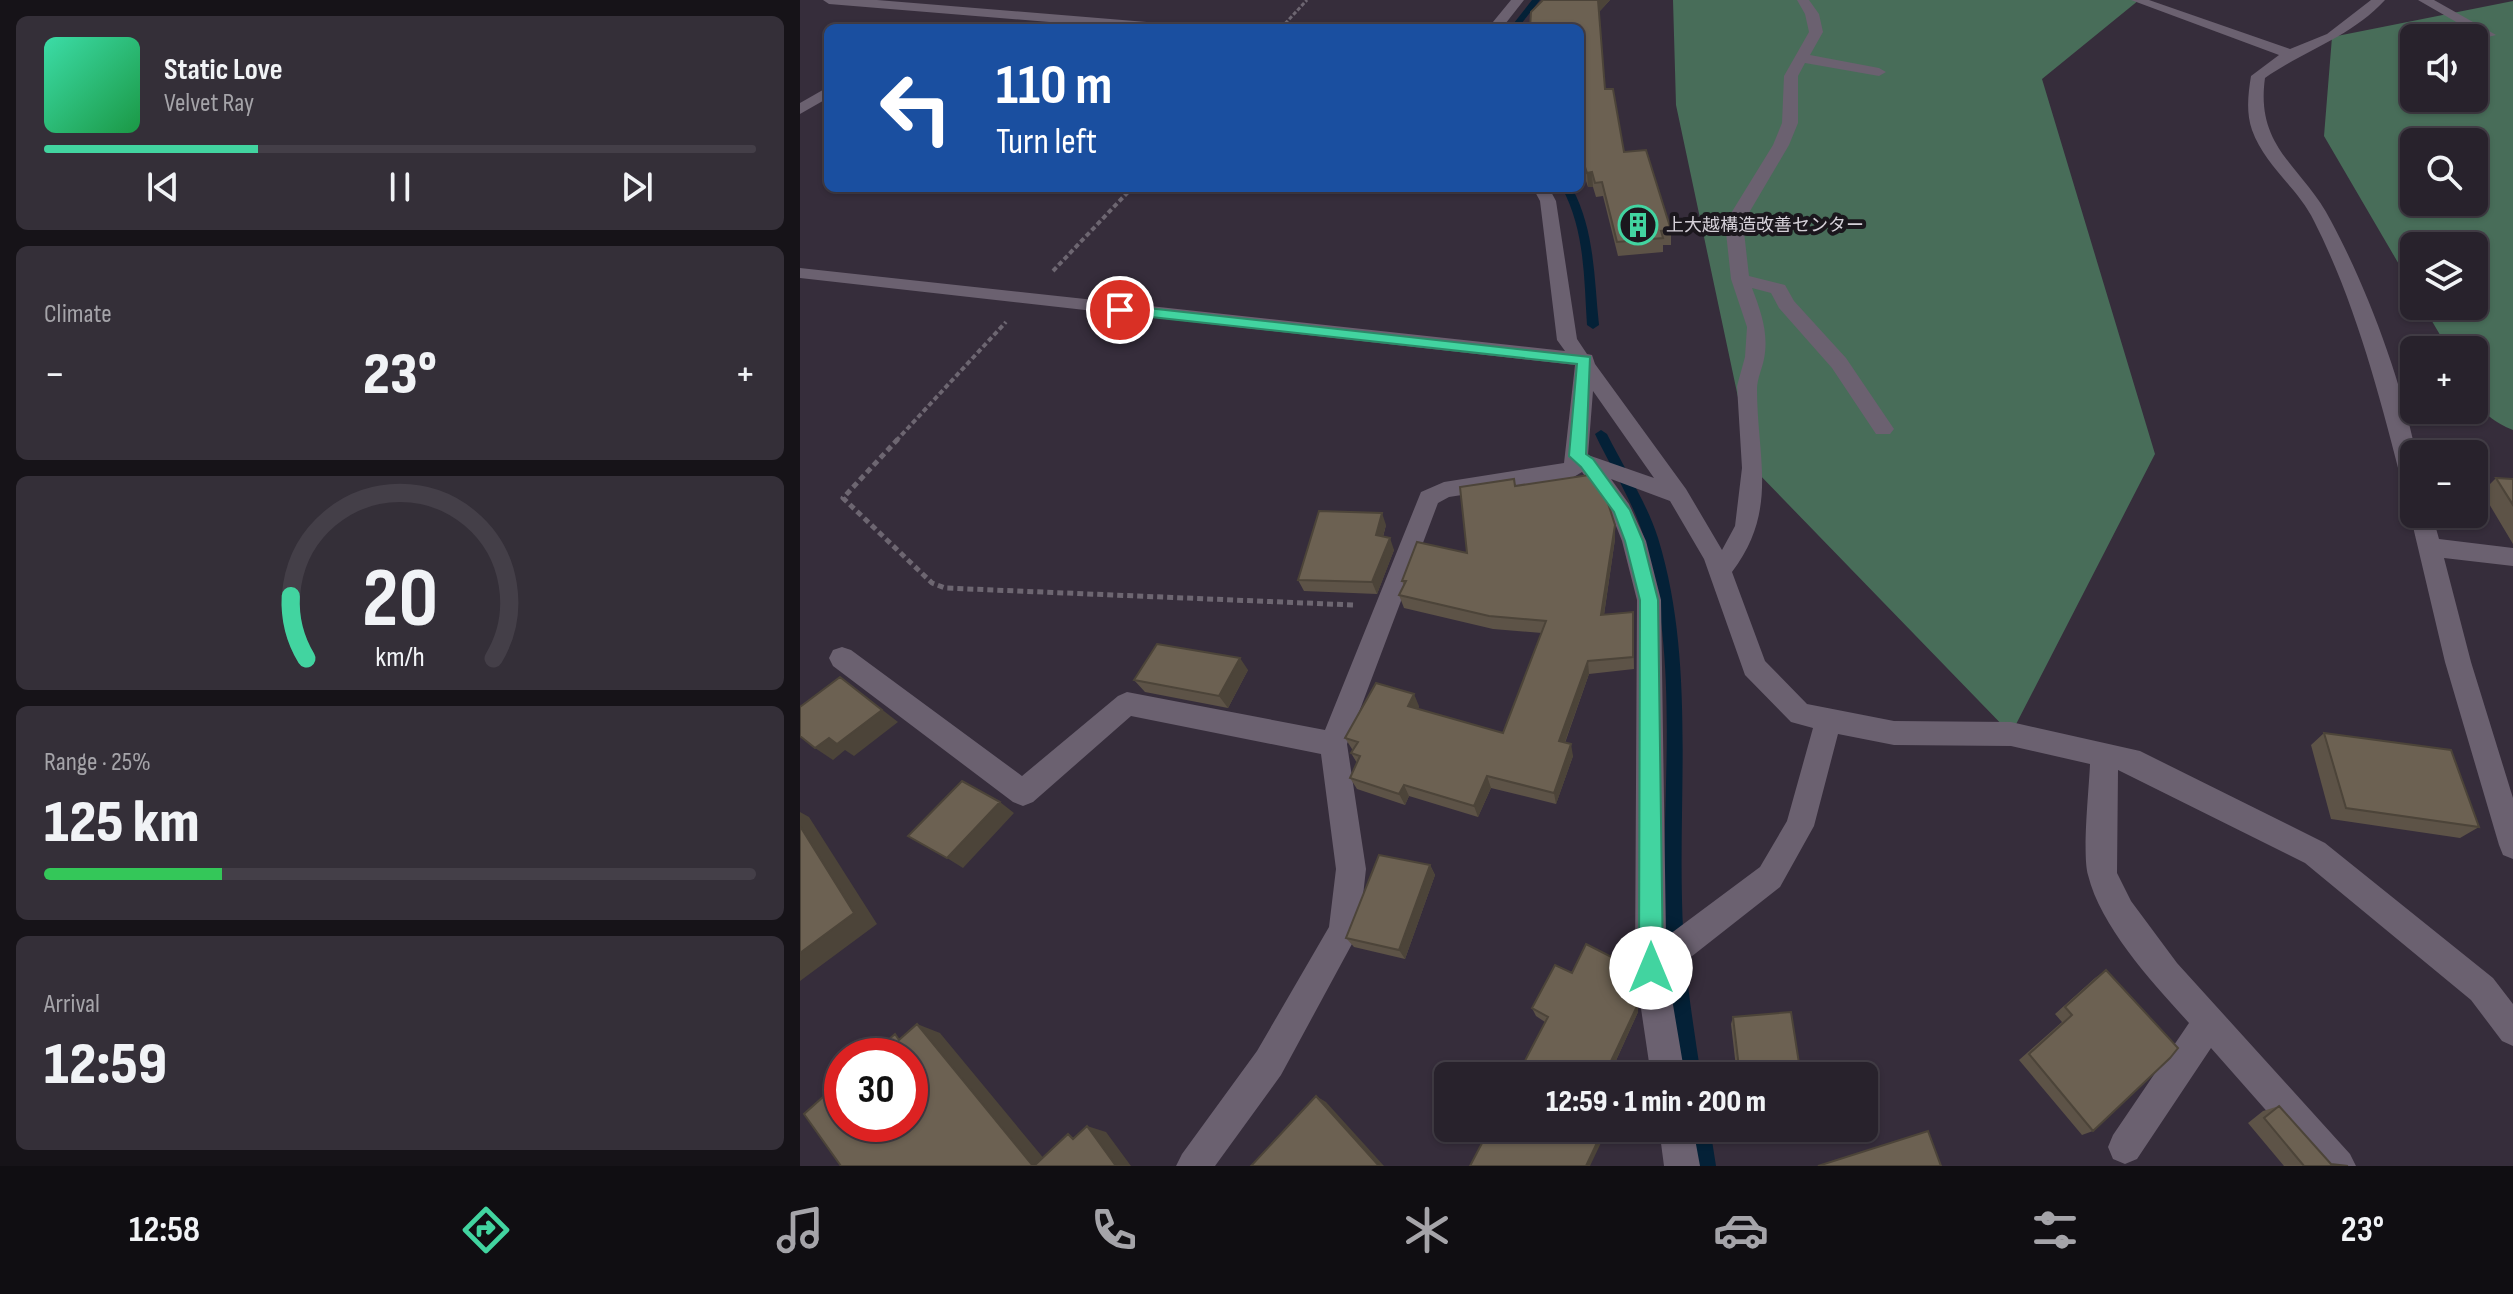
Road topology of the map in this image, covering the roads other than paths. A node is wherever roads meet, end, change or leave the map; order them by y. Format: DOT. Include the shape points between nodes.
graph roads {
  1 [pos="829,0"];
  2 [pos="961,0"];
  3 [pos="1518,0"];
  4 [pos="1803,0"];
  5 [pos="2137,0"];
  6 [pos="2379,0"];
  7 [pos="2424,0"];
  8 [pos="946,10"];
  9 [pos="933,19"];
  10 [pos="1121,24"];
  11 [pos="1498,24"];
  12 [pos="2489,35"];
  13 [pos="2290,54"];
  14 [pos="1800,58"];
  15 [pos="1879,72"];
  16 [pos="824,94"];
  17 [pos="800,110"];
  18 [pos="1543,192"];
  19 [pos="800,273"];
  20 [pos="1740,279"];
  21 [pos="1585,360"];
  22 [pos="1883,429"];
  23 [pos="2402,440"];
  24 [pos="1588,462"];
  25 [pos="1678,495"];
  26 [pos="2424,528"];
  27 [pos="2429,547"];
  28 [pos="2513,557"];
  29 [pos="1719,571"];
  30 [pos="842,658"];
  31 [pos="1829,719"];
  32 [pos="1333,744"];
  33 [pos="2104,755"];
  34 [pos="2513,845"];
  35 [pos="1657,964"];
  36 [pos="2209,1022"];
  37 [pos="2513,1030"];
  38 [pos="1667,1062"];
  39 [pos="1678,1142"];
  40 [pos="2125,1147"];
  41 [pos="1194,1166"];
  42 [pos="1682,1166"];
  43 [pos="2338,1166"];
  1 -- 8 [label="street"];
  2 -- 8 [label="street"];
  3 -- 11 [label="street"];
  4 -- 14 [label="street" via="1816,32"];
  5 -- 13 [label="street"];
  6 -- 13 [label="street" via="2332,37"];
  7 -- 12 [label="street"];
  8 -- 9 [label="street"];
  8 -- 10 [label="street"];
  13 -- 23 [label="street" via="2258,76 2254,96 2261,132 2322,218 2386,380"];
  14 -- 15 [label="street"];
  14 -- 20 [label="street" via="1791,76 1790,123 1734,223"];
  16 -- 17 [label="street"];
  18 -- 21 [label="street" via="1567,340"];
  19 -- 21 [label="street"];
  20 -- 22 [label="street" via="1778,289 1839,363"];
  20 -- 29 [label="street" via="1757,327 1747,386 1753,468 1746,526"];
  21 -- 24 [label="street"];
  21 -- 25 [label="street"];
  24 -- 25 [label="street"];
  24 -- 32 [label="street" via="1572,470 1444,490 1429,498"];
  24 -- 35 [label="street" via="1621,510 1649,600"];
  25 -- 29 [label="street"];
  26 -- 27 [label="street"];
  27 -- 28 [label="street"];
  27 -- 34 [label="street"];
  29 -- 31 [label="street" via="1754,667 1800,714"];
  30 -- 32 [label="street" via="1023,793 1127,704"];
  31 -- 33 [label="street" via="1894,733 2011,734"];
  31 -- 35 [label="street" via="1800,826 1770,877"];
  32 -- 41 [label="street" via="1351,869 1344,931 1269,1063"];
  33 -- 36 [label="street" via="2102,874 2120,912"];
  33 -- 37 [label="street" via="2130,760 2315,853 2482,989"];
  35 -- 38 [label="street"];
  36 -- 40 [label="street"];
  36 -- 43 [label="street"];
  39 -- 42 [label="street"];
}
